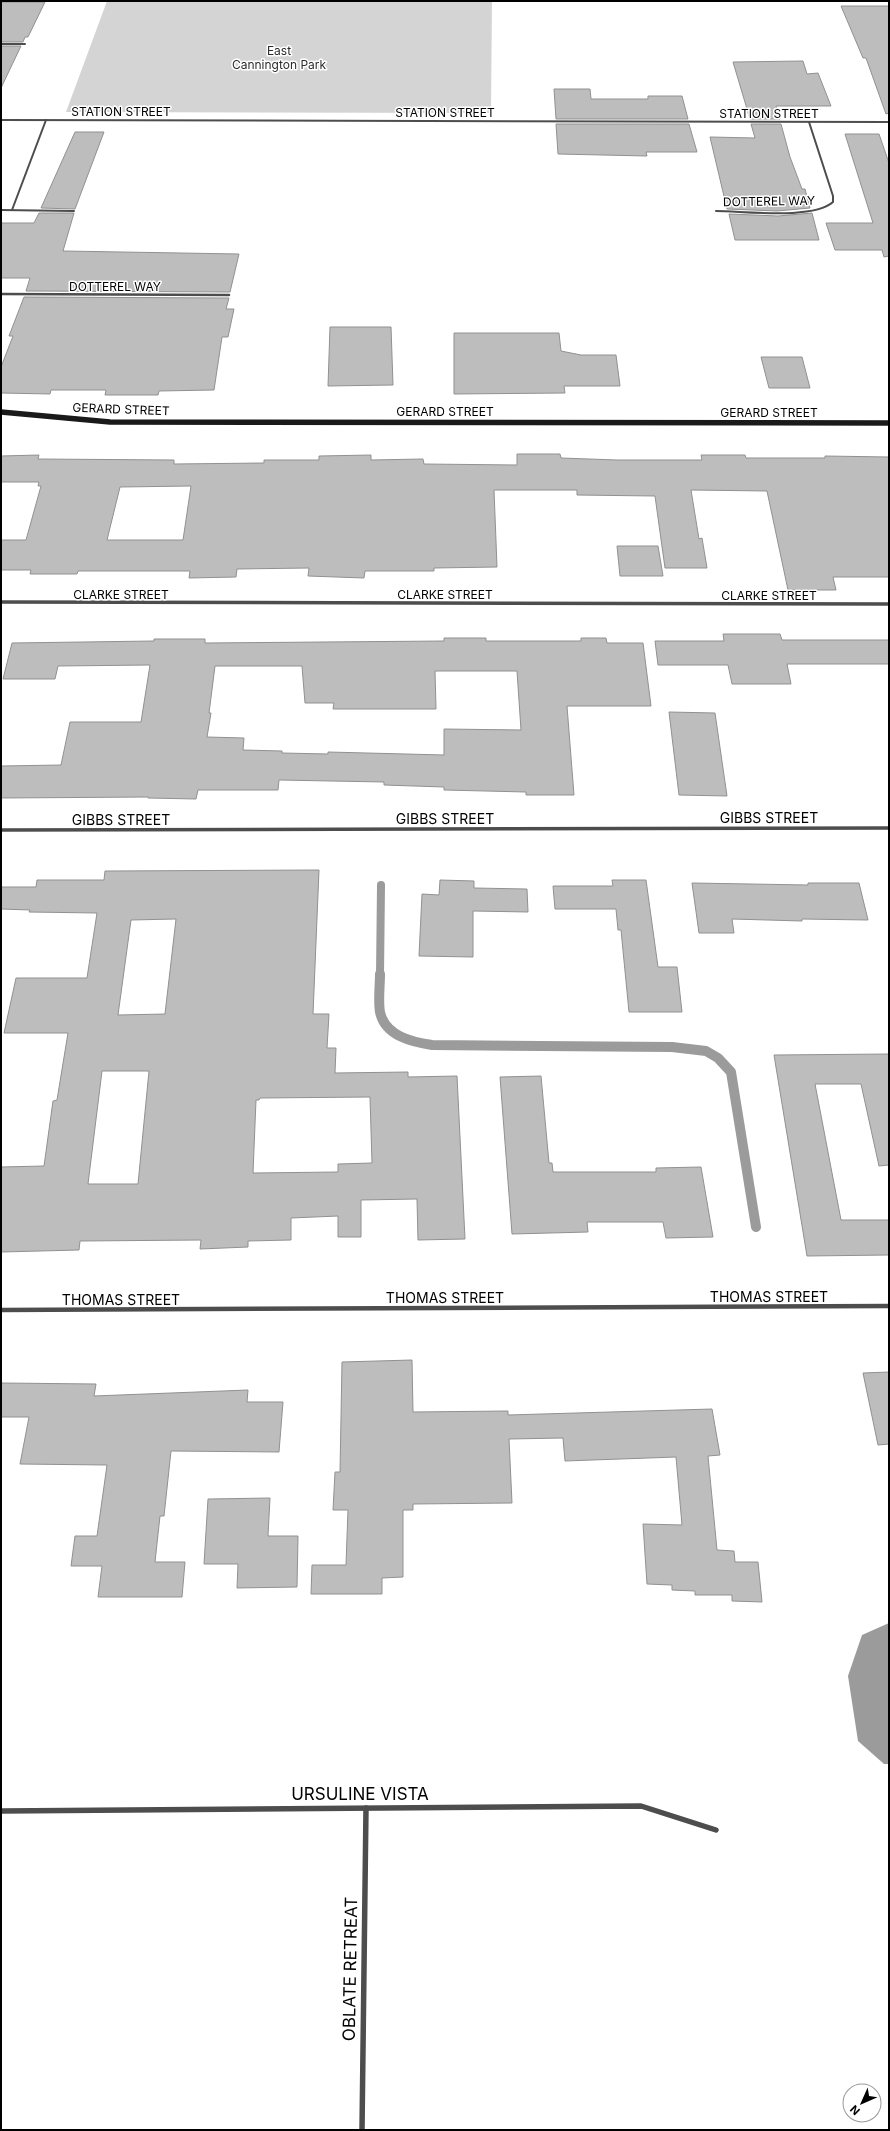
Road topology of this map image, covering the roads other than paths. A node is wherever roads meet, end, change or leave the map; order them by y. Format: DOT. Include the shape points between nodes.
graph roads {
  1 [pos="1,44"];
  2 [pos="25,44"];
  3 [pos="1,120"];
  4 [pos="46,120"];
  5 [pos="809,122"];
  6 [pos="889,122"];
  7 [pos="1,210"];
  8 [pos="12,210"];
  9 [pos="74,211"];
  10 [pos="716,211"];
  11 [pos="1,294"];
  12 [pos="228,295"];
  13 [pos="1,412"];
  14 [pos="889,423"];
  15 [pos="1,602"];
  16 [pos="889,604"];
  17 [pos="889,828"];
  18 [pos="1,830"];
  19 [pos="889,1306"];
  20 [pos="1,1310"];
  21 [pos="366,1808"];
  22 [pos="1,1811"];
  23 [pos="716,1830"];
  24 [pos="362,2130"];
  1 -- 2 [label="street"];
  3 -- 4 [label="street, STATION STREET"];
  4 -- 5 [label="street, STATION STREET"];
  4 -- 8 [label="street"];
  5 -- 6 [label="street, STATION STREET"];
  5 -- 10 [label="street, DOTTEREL WAY" via="833,196 833,202 828,207 818,211"];
  7 -- 8 [label="street"];
  8 -- 9 [label="street"];
  11 -- 12 [label="street, DOTTEREL WAY"];
  13 -- 14 [label="street, GERARD STREET" via="110,422"];
  15 -- 16 [label="street, CLARKE STREET"];
  17 -- 18 [label="street, GIBBS STREET"];
  19 -- 20 [label="street, THOMAS STREET"];
  21 -- 22 [label="street, URSULINE VISTA"];
  21 -- 23 [label="street, URSULINE VISTA" via="641,1806"];
  21 -- 24 [label="street, OBLATE RETREAT"];
}
